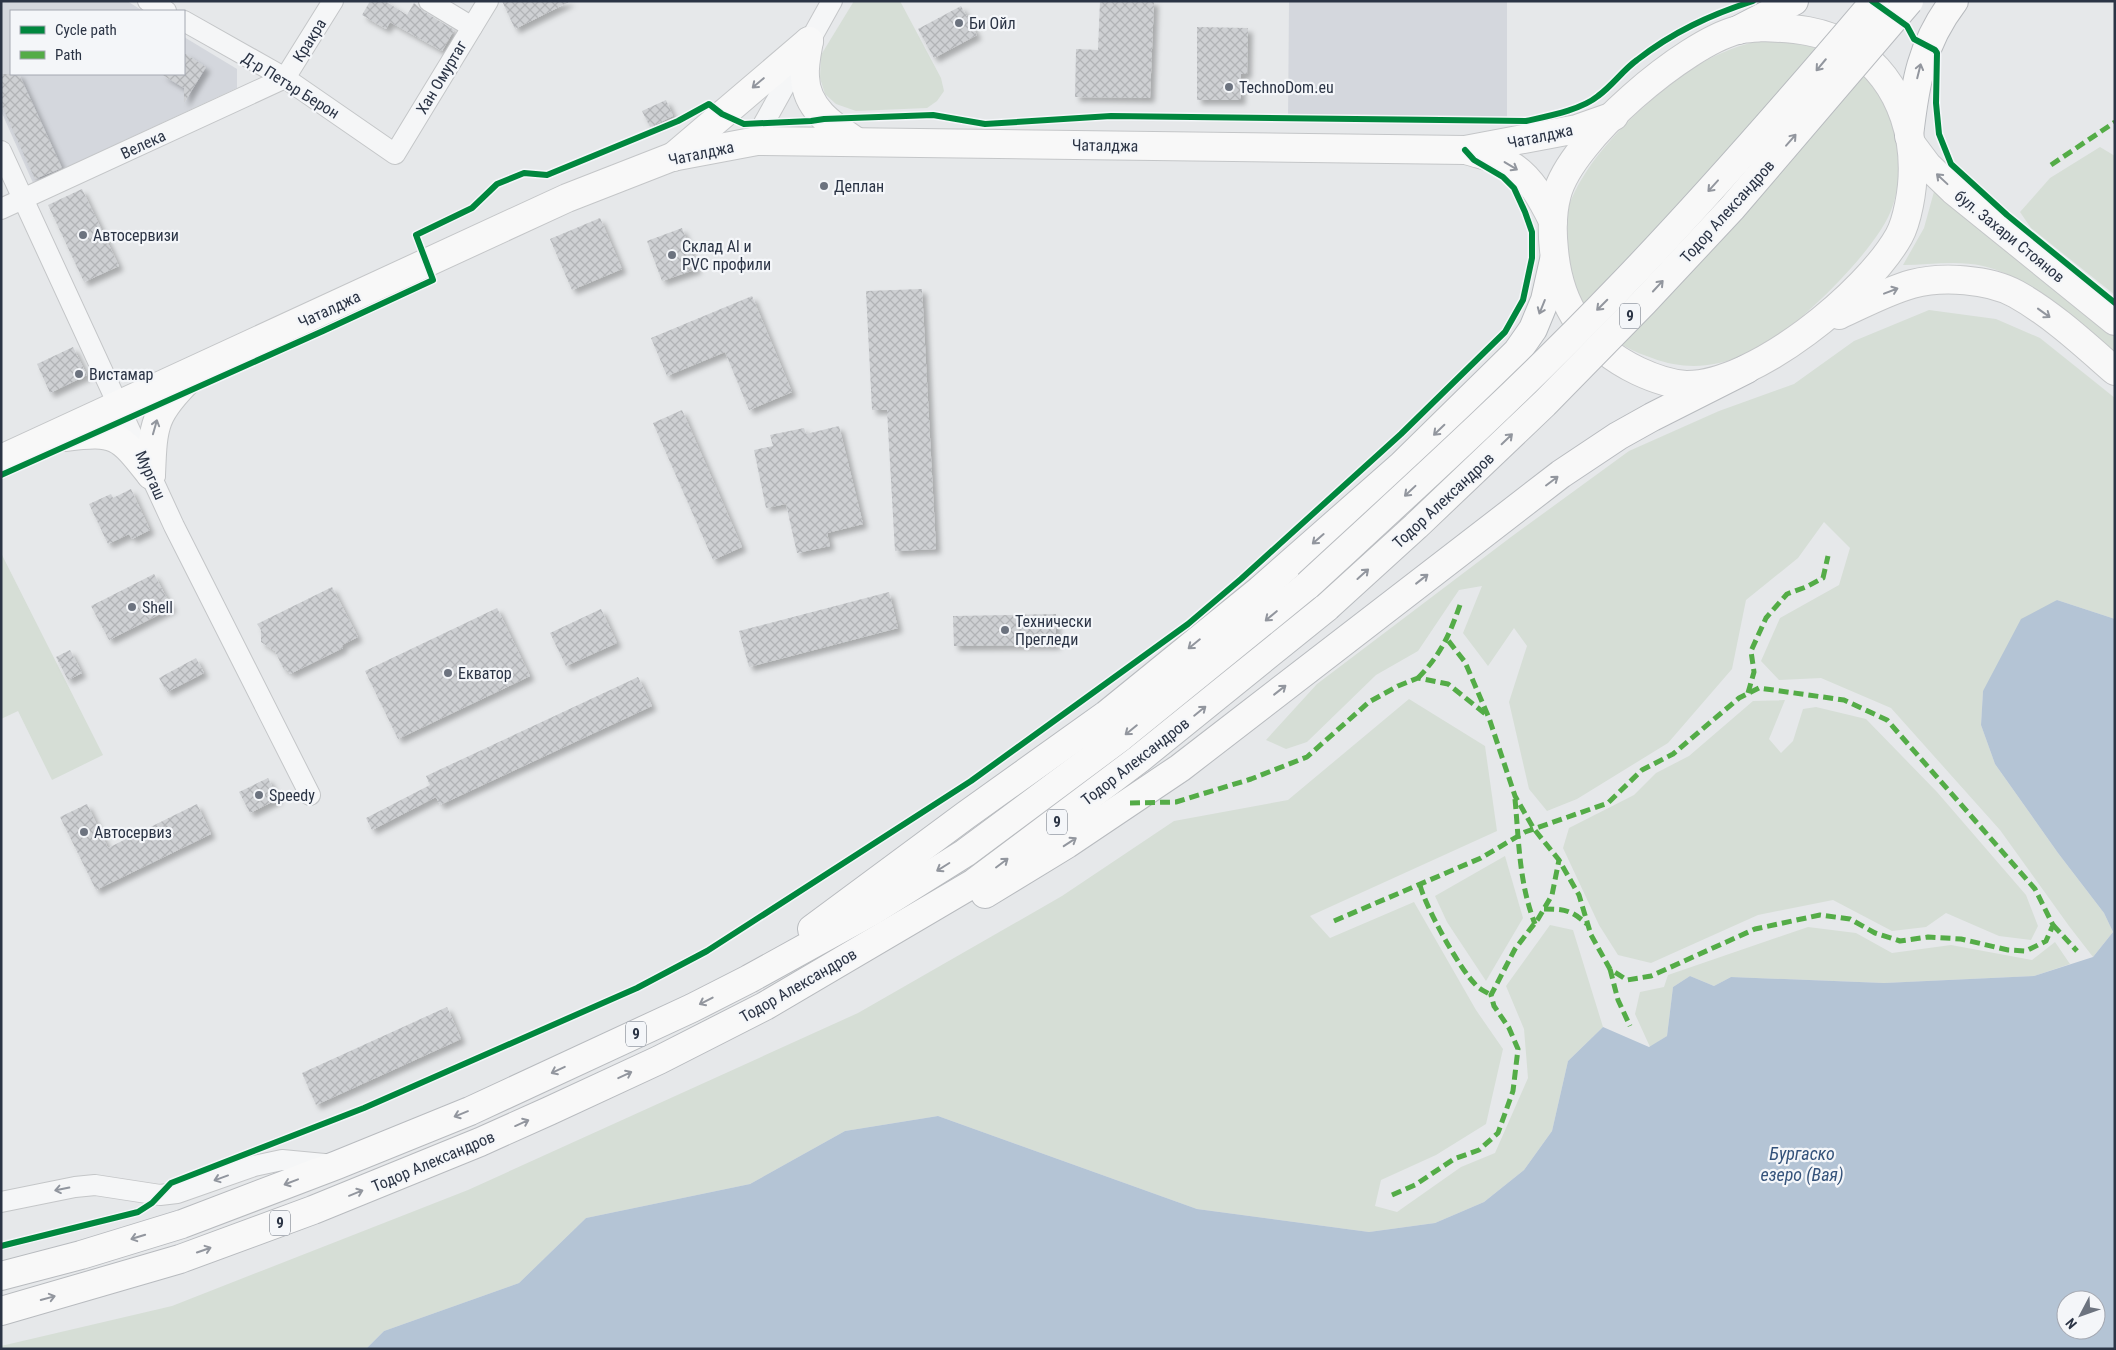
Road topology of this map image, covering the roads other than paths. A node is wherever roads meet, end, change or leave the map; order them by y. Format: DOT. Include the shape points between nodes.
graph roads {
  1 [pos="148,1"];
  2 [pos="333,1"];
  3 [pos="429,1"];
  4 [pos="488,1"];
  5 [pos="832,1"];
  6 [pos="1794,1"];
  7 [pos="1875,1"];
  8 [pos="1910,1"];
  9 [pos="1954,1"];
  10 [pos="166,10"];
  11 [pos="185,22"];
  12 [pos="472,27"];
  13 [pos="1738,30"];
  14 [pos="809,41"];
  15 [pos="285,78"];
  16 [pos="1614,116"];
  17 [pos="757,141"];
  18 [pos="1911,141"];
  19 [pos="857,142"];
  20 [pos="1465,150"];
  21 [pos="1,151"];
  22 [pos="395,154"];
  23 [pos="672,157"];
  24 [pos="23,199"];
  25 [pos="1,209"];
  26 [pos="1553,221"];
  27 [pos="1554,260"];
  28 [pos="2115,321"];
  29 [pos="1815,326"];
  30 [pos="199,369"];
  31 [pos="1747,369"];
  32 [pos="2115,371"];
  33 [pos="120,405"];
  34 [pos="41,441"];
  35 [pos="1,459"];
  36 [pos="151,475"];
  37 [pos="310,795"];
  38 [pos="749,979"];
  39 [pos="765,1006"];
  40 [pos="337,1165"];
  41 [pos="1,1202"];
  42 [pos="1,1276"];
  43 [pos="1,1311"];
  1 -- 10 [label="street"];
  2 -- 15 [label="street, Кракра"];
  3 -- 12 [label="street"];
  4 -- 12 [label="street, Хан Омуртаг"];
  5 -- 14 [label="street"];
  6 -- 13 [label="main road"];
  7 -- 38 [label="main road, Тодор Александров / 9, one-way, bridge" via="1786,105 1616,291 1520,388 1308,584 1121,737 965,853 874,910"];
  39 -- 8 [label="main road, Тодор Александров / 9, one-way, bridge" via="974,883 1139,759 1327,607 1544,404 1644,302 1732,208"];
  18 -- 9 [label="main road, one-way" via="1919,69 1931,37"];
  11 -- 15 [label="street, Д-р Петър Берон"];
  12 -- 22 [label="street, Хан Омуртаг"];
  13 -- 16 [label="main road" via="1678,61"];
  13 -- 18 [label="main road" via="1761,27 1805,31 1828,36 1850,46 1866,58 1896,94"];
  14 -- 17 [label="street"];
  14 -- 19 [label="main road" via="804,78 813,105 826,121"];
  14 -- 23 [label="main road, one-way"];
  15 -- 22 [label="street, Д-р Петър Берон"];
  15 -- 24 [label="street, Велека"];
  16 -- 20 [label="main road, Чаталджа" via="1577,129"];
  16 -- 26 [label="main road" via="1577,155 1567,171 1557,193"];
  17 -- 19 [label="main road, Чаталджа"];
  17 -- 23 [label="main road, Чаталджа"];
  28 -- 18 [label="main road, бул. Захари Стоянов, one-way" via="1953,190 1927,166"];
  18 -- 29 [label="main road" via="1913,185 1900,235 1881,262"];
  19 -- 20 [label="main road, Чаталджа"];
  20 -- 26 [label="main road, Чаталджа, one-way" via="1510,165 1522,174 1545,204"];
  21 -- 24 [label="street, Мургаш"];
  23 -- 30 [label="main road, Чаталджа" via="567,198"];
  24 -- 25 [label="street, Велека"];
  24 -- 33 [label="street, Мургаш"];
  26 -- 27 [label="main road"];
  27 -- 31 [label="main road" via="1563,296 1570,309 1590,338 1618,362 1654,379 1686,385"];
  27 -- 38 [label="main road, one-way" via="1545,300 1533,329 1517,352 1402,465 1260,590 1106,715 844,904"];
  29 -- 31 [label="main road" via="1771,357"];
  29 -- 32 [label="main road, one-way" via="1892,290 1947,278 1986,284 2015,293"];
  30 -- 33 [label="main road, Чаталджа"];
  36 -- 30 [label="main road, one-way" via="155,424 169,400"];
  39 -- 31 [label="main road, one-way" via="996,888 1084,833 1180,768 1561,474 1618,436"];
  33 -- 34 [label="main road, Чаталджа"];
  33 -- 36 [label="street, Мургаш"];
  34 -- 35 [label="main road, Чаталджа"];
  34 -- 36 [label="main road" via="94,434 112,435 129,447"];
  36 -- 37 [label="street, Мургаш"];
  38 -- 40 [label="main road, Тодор Александров / 9, one-way" via="470,1110"];
  43 -- 39 [label="main road, Тодор Александров / 9, one-way" via="180,1259 375,1185 558,1107"];
  40 -- 41 [label="street, one-way" via="282,1160 254,1166 177,1194 160,1195 96,1185"];
  40 -- 42 [label="main road, Тодор Александров / 9, one-way" via="182,1224"];
}
